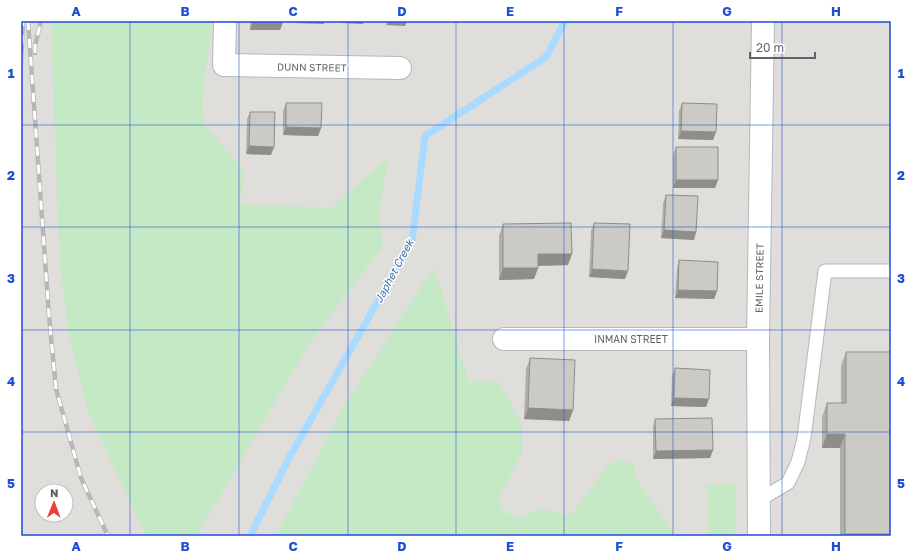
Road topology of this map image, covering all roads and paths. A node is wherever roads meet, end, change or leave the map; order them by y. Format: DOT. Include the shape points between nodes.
graph roads {
  1 [pos="225,21"];
  2 [pos="763,21"];
  3 [pos="400,68"];
  4 [pos="891,271"];
  5 [pos="504,339"];
  6 [pos="758,339"];
  7 [pos="759,500"];
  8 [pos="759,536"];
  1 -- 3 [label="street, DUNN STREET" via="224,65"];
  2 -- 6 [label="street, EMILE STREET"];
  4 -- 7 [label="lane" via="825,271 804,438 798,462 788,483"];
  5 -- 6 [label="street, INMAN STREET"];
  6 -- 7 [label="street, EMILE STREET"];
  7 -- 8 [label="street, EMILE STREET"];
}
